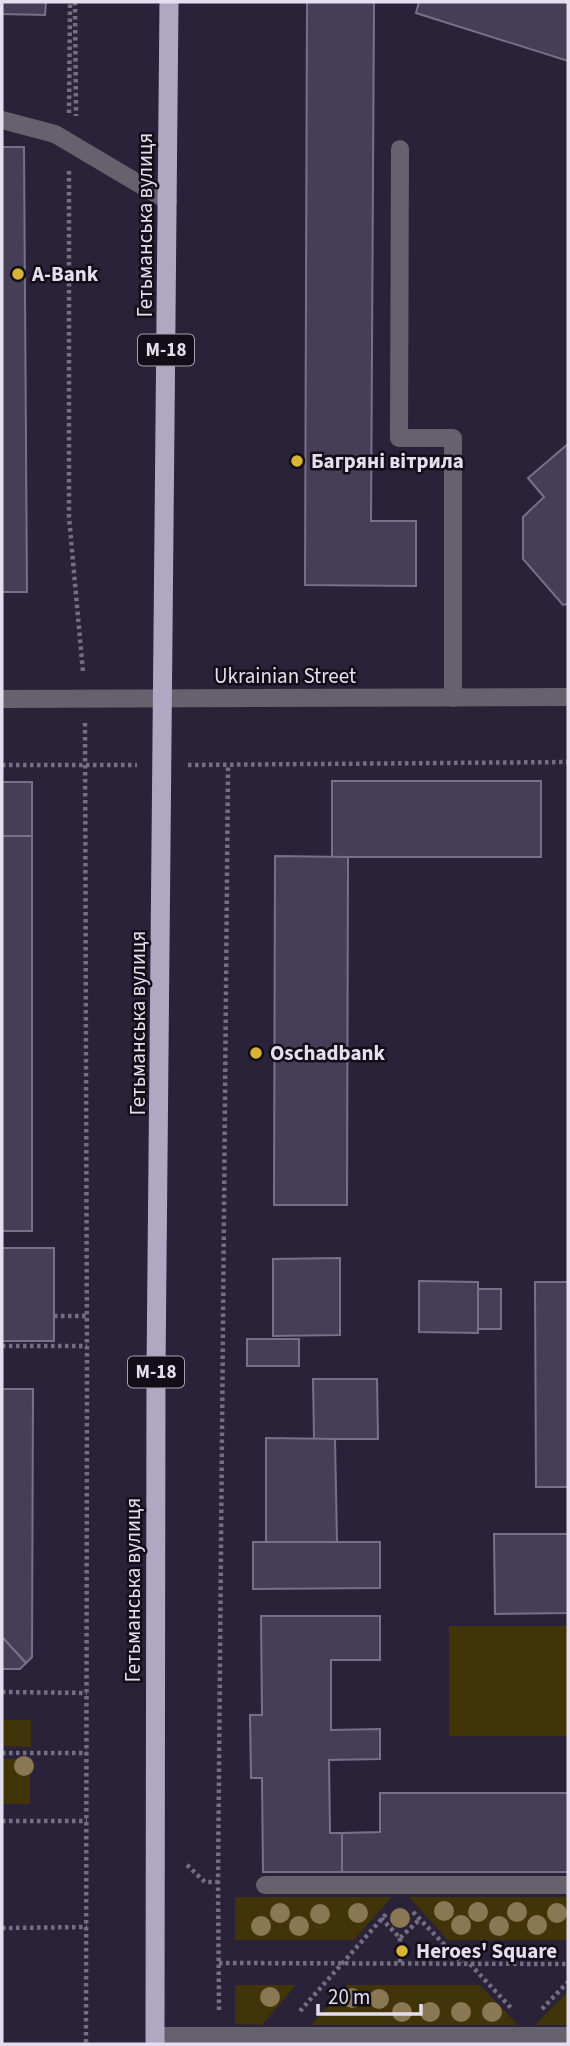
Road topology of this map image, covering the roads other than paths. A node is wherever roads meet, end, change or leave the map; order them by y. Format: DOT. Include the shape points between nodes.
graph roads {
  1 [pos="169,2"];
  2 [pos="2,120"];
  3 [pos="400,149"];
  4 [pos="168,201"];
  5 [pos="568,697"];
  6 [pos="453,698"];
  7 [pos="2,699"];
  8 [pos="162,699"];
  9 [pos="265,1885"];
  10 [pos="568,1885"];
  11 [pos="568,2036"];
  12 [pos="155,2040"];
  1 -- 4 [label="highway, Гетьманська вулиця / М-18"];
  2 -- 4 [label="street" via="55,134"];
  3 -- 6 [label="street" via="399,439 453,439"];
  4 -- 8 [label="highway, Гетьманська вулиця / М-18"];
  5 -- 6 [label="street, Ukrainian Street"];
  6 -- 8 [label="street, Ukrainian Street"];
  7 -- 8 [label="street, Ukrainian Street"];
  8 -- 12 [label="highway, Гетьманська вулиця / М-18"];
  9 -- 10 [label="street"];
  11 -- 12 [label="street"];
}
